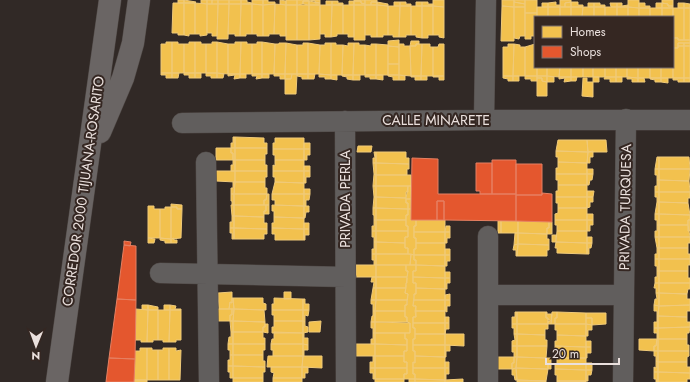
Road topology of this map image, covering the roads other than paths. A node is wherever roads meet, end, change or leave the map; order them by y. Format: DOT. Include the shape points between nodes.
graph roads {
  1 [pos="110,0"];
  2 [pos="139,0"];
  3 [pos="486,0"];
  4 [pos="626,119"];
  5 [pos="484,120"];
  6 [pos="690,120"];
  7 [pos="345,121"];
  8 [pos="182,123"];
  9 [pos="88,159"];
  10 [pos="206,162"];
  11 [pos="488,236"];
  12 [pos="160,273"];
  13 [pos="208,274"];
  14 [pos="346,277"];
  15 [pos="488,295"];
  16 [pos="624,295"];
  17 [pos="65,317"];
  18 [pos="56,382"];
  19 [pos="72,382"];
  20 [pos="209,382"];
  21 [pos="346,382"];
  22 [pos="488,382"];
  23 [pos="623,382"];
  1 -- 9 [label="highway, CORREDOR 2000 TIJUANA-ROSARITO"];
  2 -- 9 [label="highway" via="133,43 123,78"];
  3 -- 5 [label="street"];
  4 -- 5 [label="street, CALLE MINARETE"];
  4 -- 6 [label="street, CALLE MINARETE"];
  4 -- 16 [label="street, PRIVADA TURQUESA"];
  5 -- 7 [label="street, CALLE MINARETE"];
  7 -- 8 [label="street, CALLE MINARETE"];
  7 -- 14 [label="street, PRIVADA PERLA"];
  9 -- 17 [label="highway, CORREDOR 2000 TIJUANA-ROSARITO"];
  10 -- 13 [label="street"];
  11 -- 15 [label="street"];
  12 -- 13 [label="street"];
  13 -- 14 [label="street"];
  13 -- 20 [label="street"];
  14 -- 21 [label="street, PRIVADA PERLA"];
  15 -- 16 [label="street"];
  15 -- 22 [label="street"];
  16 -- 23 [label="street, PRIVADA TURQUESA"];
  17 -- 18 [label="highway, CORREDOR 2000 TIJUANA-ROSARITO"];
  17 -- 19 [label="highway"];
}
